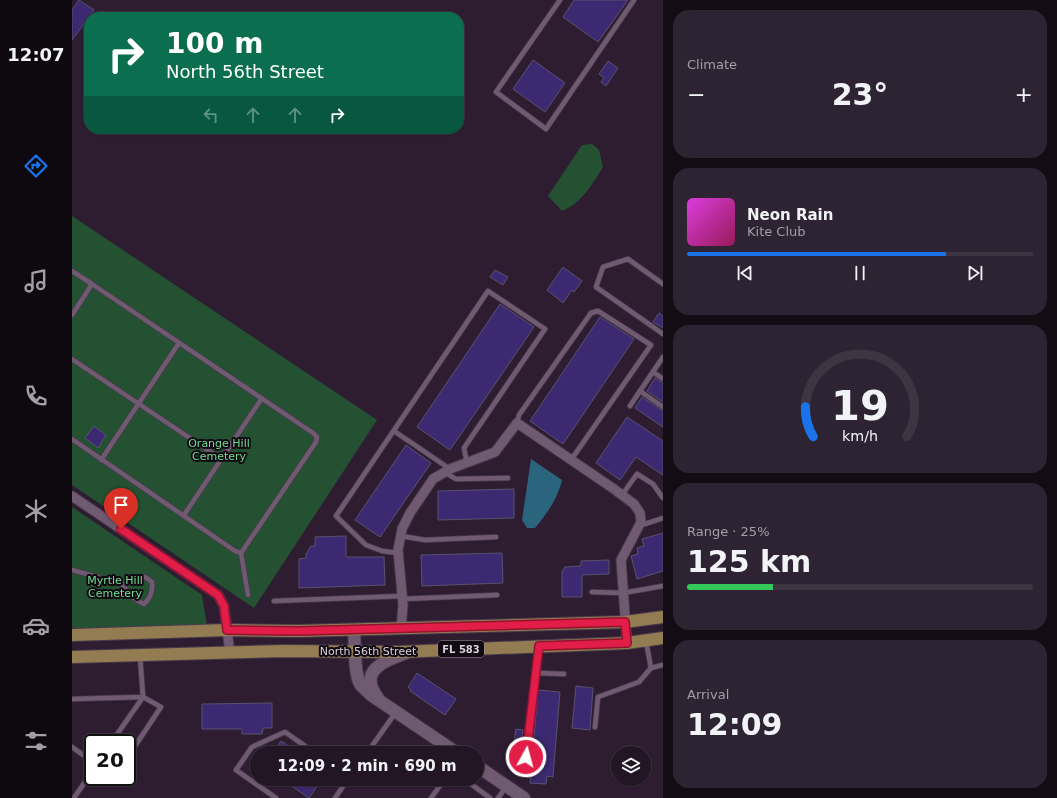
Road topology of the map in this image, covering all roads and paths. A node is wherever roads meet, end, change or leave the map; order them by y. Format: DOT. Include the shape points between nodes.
graph roads {
  1 [pos="560,0"];
  2 [pos="634,0"];
  3 [pos="72,271"];
  4 [pos="92,284"];
  5 [pos="663,284"];
  6 [pos="72,316"];
  7 [pos="663,334"];
  8 [pos="179,343"];
  9 [pos="663,357"];
  10 [pos="72,359"];
  11 [pos="653,372"];
  12 [pos="663,379"];
  13 [pos="640,391"];
  14 [pos="262,398"];
  15 [pos="139,404"];
  16 [pos="630,406"];
  17 [pos="663,407"];
  18 [pos="517,423"];
  19 [pos="394,431"];
  20 [pos="72,439"];
  21 [pos="101,460"];
  22 [pos="221,460"];
  23 [pos="571,460"];
  24 [pos="467,463"];
  25 [pos="447,471"];
  26 [pos="508,478"];
  27 [pos="622,495"];
  28 [pos="72,496"];
  29 [pos="663,498"];
  30 [pos="184,515"];
  31 [pos="663,518"];
  32 [pos="640,524"];
  33 [pos="401,536"];
  34 [pos="496,537"];
  35 [pos="242,553"];
  36 [pos="398,553"];
  37 [pos="72,570"];
  38 [pos="122,584"];
  39 [pos="663,586"];
  40 [pos="592,592"];
  41 [pos="623,593"];
  42 [pos="248,595"];
  43 [pos="497,595"];
  44 [pos="402,597"];
  45 [pos="274,601"];
  46 [pos="663,617"];
  47 [pos="625,622"];
  48 [pos="401,628"];
  49 [pos="227,630"];
  50 [pos="354,630"];
  51 [pos="94,634"];
  52 [pos="72,635"];
  53 [pos="663,638"];
  54 [pos="646,641"];
  55 [pos="627,643"];
  56 [pos="72,644"];
  57 [pos="539,646"];
  58 [pos="411,651"];
  59 [pos="355,652"];
  60 [pos="230,653"];
  61 [pos="140,655"];
  62 [pos="72,657"];
  63 [pos="663,665"];
  64 [pos="651,668"];
  65 [pos="536,673"];
  66 [pos="564,674"];
  67 [pos="143,697"];
  68 [pos="72,699"];
  69 [pos="382,702"];
  70 [pos="396,712"];
  71 [pos="595,727"];
  72 [pos="118,734"];
  73 [pos="136,744"];
  74 [pos="254,746"];
  75 [pos="305,746"];
  76 [pos="372,746"];
  77 [pos="447,746"];
  78 [pos="72,747"];
  79 [pos="250,750"];
  80 [pos="84,756"];
  81 [pos="484,771"];
  82 [pos="525,771"];
  83 [pos="250,780"];
  84 [pos="84,783"];
  85 [pos="259,786"];
  86 [pos="343,786"];
  87 [pos="440,786"];
  88 [pos="474,786"];
  89 [pos="507,786"];
  90 [pos="74,798"];
  91 [pos="276,798"];
  92 [pos="335,798"];
  93 [pos="431,798"];
  94 [pos="490,798"];
  95 [pos="498,798"];
  96 [pos="524,798"];
  1 -- 2 [label="lane" via="496,92 546,128"];
  3 -- 4 [label="lane"];
  4 -- 6 [label="lane"];
  4 -- 8 [label="lane"];
  5 -- 7 [label="lane" via="628,259 603,267 596,287"];
  8 -- 14 [label="lane"];
  8 -- 15 [label="lane"];
  9 -- 11 [label="lane"];
  10 -- 15 [label="lane"];
  11 -- 12 [label="lane"];
  11 -- 13 [label="lane"];
  13 -- 16 [label="lane"];
  13 -- 17 [label="lane"];
  14 -- 22 [label="lane"];
  14 -- 35 [label="lane" via="314,433 316,442"];
  15 -- 21 [label="lane"];
  15 -- 22 [label="lane"];
  18 -- 23 [label="street"];
  18 -- 23 [label="lane" via="519,415 591,313 598,310 650,345"];
  18 -- 24 [label="street" via="495,452"];
  19 -- 24 [label="lane" via="488,291 545,329 464,448"];
  19 -- 25 [label="lane"];
  19 -- 36 [label="lane" via="336,516 366,545"];
  20 -- 21 [label="lane"];
  21 -- 30 [label="lane"];
  22 -- 30 [label="lane"];
  23 -- 27 [label="street"];
  24 -- 25 [label="street"];
  25 -- 26 [label="lane" via="456,479"];
  25 -- 33 [label="street" via="433,479 410,513"];
  27 -- 29 [label="lane" via="637,474 653,484"];
  27 -- 32 [label="street" via="634,504 640,513"];
  28 -- 49 [label="street" via="218,595 224,606"];
  30 -- 35 [label="lane" via="235,551"];
  31 -- 32 [label="lane"];
  32 -- 41 [label="street" via="621,560"];
  33 -- 34 [label="lane" via="425,540"];
  33 -- 36 [label="street"];
  35 -- 42 [label="lane"];
  36 -- 44 [label="street"];
  37 -- 38 [label="lane"];
  38 -- 38 [label="lane" via="145,577 152,582 153,590 144,604 127,592"];
  39 -- 41 [label="lane"];
  40 -- 41 [label="lane"];
  41 -- 47 [label="street"];
  43 -- 44 [label="lane"];
  44 -- 45 [label="lane"];
  44 -- 48 [label="street"];
  46 -- 47 [label="main road, North 56th Street / FL 583"];
  47 -- 48 [label="main road, North 56th Street / FL 583"];
  47 -- 55 [label="street"];
  48 -- 50 [label="main road, North 56th Street / FL 583"];
  49 -- 50 [label="main road, North 56th Street / FL 583"];
  49 -- 51 [label="main road, North 56th Street / FL 583"];
  49 -- 60 [label="street"];
  50 -- 59 [label="street"];
  51 -- 52 [label="main road, North 56th Street / FL 583"];
  51 -- 56 [label="main road" via="89,639"];
  53 -- 54 [label="main road, North 56th Street / FL 583"];
  54 -- 55 [label="main road, North 56th Street / FL 583"];
  54 -- 64 [label="lane"];
  55 -- 57 [label="main road, North 56th Street / FL 583"];
  57 -- 58 [label="main road, North 56th Street / FL 583"];
  57 -- 65 [label="lane"];
  58 -- 59 [label="main road, North 56th Street / FL 583"];
  58 -- 69 [label="street" via="389,659 374,669 371,686"];
  59 -- 60 [label="main road, North 56th Street / FL 583"];
  59 -- 69 [label="street" via="358,680"];
  60 -- 61 [label="main road, North 56th Street / FL 583"];
  61 -- 62 [label="main road, North 56th Street / FL 583"];
  61 -- 67 [label="lane"];
  63 -- 64 [label="lane"];
  64 -- 71 [label="lane" via="639,682 598,697"];
  65 -- 66 [label="lane"];
  65 -- 82 [label="lane"];
  67 -- 68 [label="lane"];
  67 -- 72 [label="lane"];
  67 -- 73 [label="lane" via="161,707"];
  69 -- 70 [label="street"];
  70 -- 76 [label="lane"];
  70 -- 77 [label="street"];
  74 -- 75 [label="lane" via="285,732"];
  78 -- 80 [label="lane"];
  79 -- 83 [label="lane" via="236,770"];
  81 -- 89 [label="street"];
  84 -- 90 [label="lane"];
  85 -- 91 [label="lane"];
  86 -- 92 [label="lane"];
  87 -- 93 [label="lane"];
  88 -- 94 [label="lane"];
  89 -- 95 [label="lane"];
  89 -- 96 [label="street"];
}
